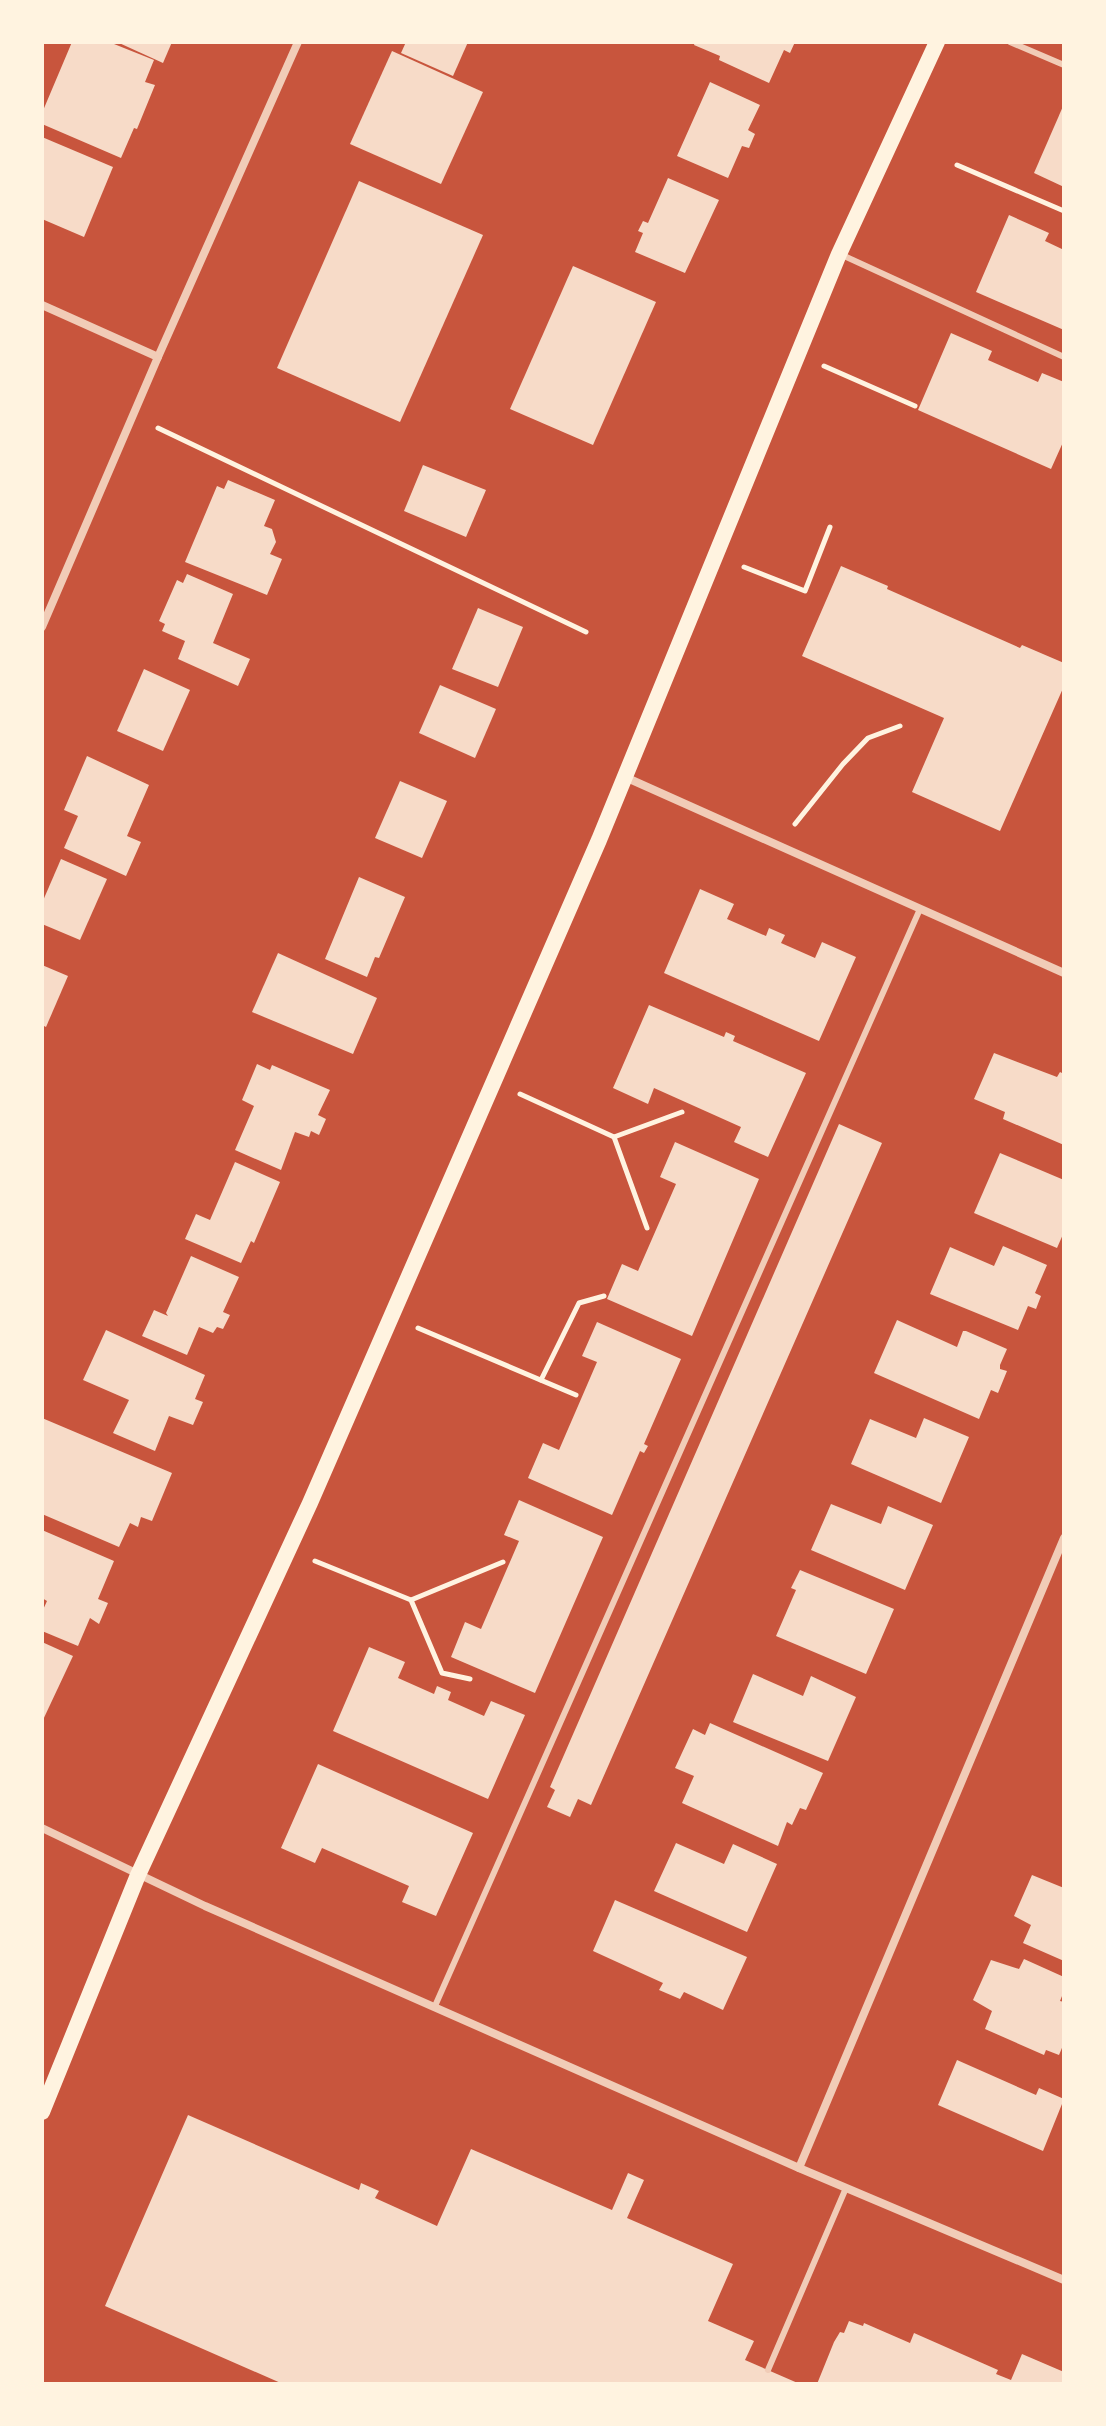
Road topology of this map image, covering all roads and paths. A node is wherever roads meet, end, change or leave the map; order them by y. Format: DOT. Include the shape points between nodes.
graph roads {
  1 [pos="298,42"];
  2 [pos="937,42"];
  3 [pos="1010,42"];
  4 [pos="1064,65"];
  5 [pos="957,165"];
  6 [pos="1064,211"];
  7 [pos="839,254"];
  8 [pos="42,305"];
  9 [pos="797,355"];
  10 [pos="158,357"];
  11 [pos="1064,357"];
  12 [pos="915,406"];
  13 [pos="133,416"];
  14 [pos="830,527"];
  15 [pos="714,555"];
  16 [pos="42,627"];
  17 [pos="586,632"];
  18 [pos="900,726"];
  19 [pos="625,777"];
  20 [pos="778,846"];
  21 [pos="920,909"];
  22 [pos="1064,973"];
  23 [pos="493,1081"];
  24 [pos="682,1112"];
  25 [pos="614,1137"];
  26 [pos="647,1228"];
  27 [pos="604,1296"];
  28 [pos="390,1316"];
  29 [pos="541,1380"];
  30 [pos="576,1395"];
  31 [pos="1064,1538"];
  32 [pos="288,1550"];
  33 [pos="503,1562"];
  34 [pos="411,1600"];
  35 [pos="470,1679"];
  36 [pos="42,1828"];
  37 [pos="138,1875"];
  38 [pos="435,2006"];
  39 [pos="42,2112"];
  40 [pos="799,2168"];
  41 [pos="846,2188"];
  42 [pos="1064,2280"];
  43 [pos="768,2370"];
  1 -- 10 [label="street"];
  2 -- 7 [label="main road"];
  3 -- 4 [label="lane"];
  5 -- 6 [label="path"];
  7 -- 9 [label="main road"];
  7 -- 11 [label="lane"];
  8 -- 10 [label="street"];
  9 -- 12 [label="path"];
  9 -- 15 [label="main road"];
  10 -- 13 [label="street"];
  13 -- 16 [label="street"];
  13 -- 17 [label="path"];
  14 -- 15 [label="path" via="805,591"];
  15 -- 19 [label="main road"];
  18 -- 20 [label="path" via="868,738"];
  19 -- 20 [label="street"];
  19 -- 23 [label="main road"];
  20 -- 21 [label="street"];
  21 -- 22 [label="street"];
  21 -- 38 [label="lane"];
  23 -- 25 [label="path"];
  23 -- 28 [label="main road"];
  24 -- 25 [label="path"];
  25 -- 26 [label="path"];
  27 -- 29 [label="path" via="579,1303"];
  28 -- 29 [label="path"];
  28 -- 32 [label="main road"];
  29 -- 30 [label="path"];
  31 -- 40 [label="street"];
  32 -- 34 [label="path"];
  32 -- 37 [label="main road"];
  33 -- 34 [label="path"];
  34 -- 35 [label="path" via="442,1673"];
  36 -- 37 [label="street"];
  37 -- 38 [label="street"];
  37 -- 39 [label="main road"];
  38 -- 40 [label="street"];
  40 -- 41 [label="street"];
  41 -- 42 [label="street"];
  41 -- 43 [label="lane"];
}
